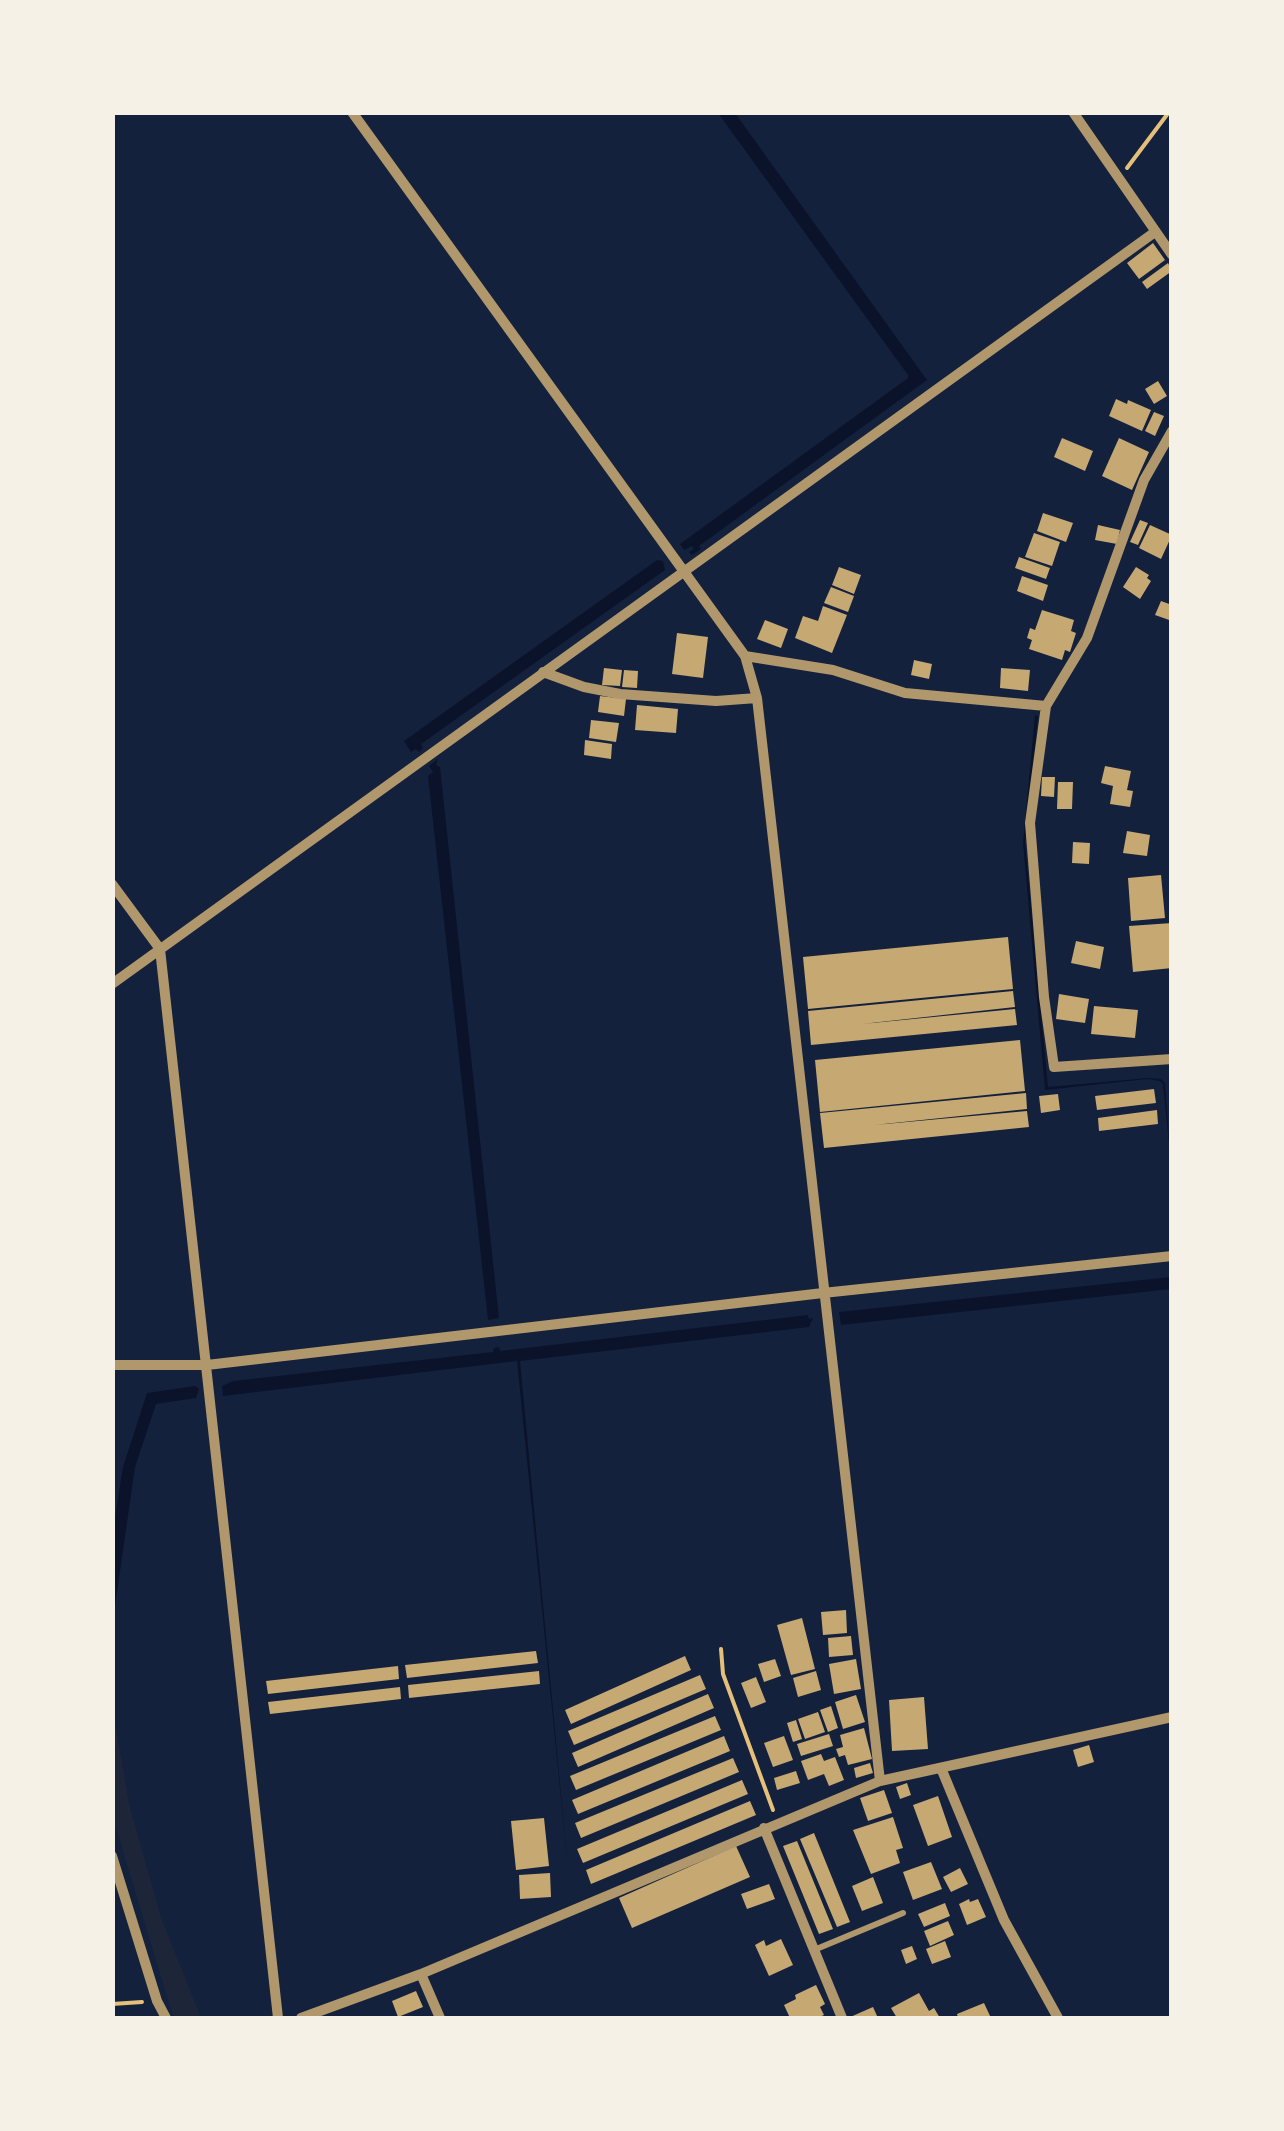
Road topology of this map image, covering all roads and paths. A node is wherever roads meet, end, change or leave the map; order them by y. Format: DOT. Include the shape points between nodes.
graph roads {
  1 [pos="352,112"];
  2 [pos="1073,112"];
  3 [pos="1169,112"];
  4 [pos="1120,178"];
  5 [pos="1155,232"];
  6 [pos="1172,255"];
  7 [pos="1172,430"];
  8 [pos="686,570"];
  9 [pos="745,656"];
  10 [pos="543,672"];
  11 [pos="756,698"];
  12 [pos="1046,706"];
  13 [pos="112,884"];
  14 [pos="160,949"];
  15 [pos="112,984"];
  16 [pos="1172,1059"];
  17 [pos="1172,1256"];
  18 [pos="823,1292"];
  19 [pos="112,1365"];
  20 [pos="207,1366"];
  21 [pos="721,1649"];
  22 [pos="1172,1717"];
  23 [pos="940,1768"];
  24 [pos="880,1781"];
  25 [pos="778,1822"];
  26 [pos="764,1828"];
  27 [pos="112,1856"];
  28 [pos="903,1913"];
  29 [pos="814,1950"];
  30 [pos="421,1974"];
  31 [pos="157,2001"];
  32 [pos="112,2004"];
  33 [pos="166,2018"];
  34 [pos="278,2018"];
  35 [pos="301,2018"];
  36 [pos="440,2018"];
  37 [pos="842,2018"];
  38 [pos="1058,2018"];
  1 -- 8 [label="street"];
  2 -- 4 [label="street"];
  3 -- 4 [label="path"];
  4 -- 5 [label="street"];
  5 -- 6 [label="street"];
  5 -- 8 [label="street"];
  7 -- 12 [label="street" via="1144,480 1087,638"];
  8 -- 9 [label="street"];
  8 -- 10 [label="street"];
  9 -- 11 [label="street"];
  9 -- 12 [label="street" via="834,670 905,694"];
  10 -- 11 [label="street" via="620,694"];
  10 -- 14 [label="street"];
  11 -- 18 [label="street"];
  12 -- 16 [label="street" via="1030,823 1054,1067"];
  13 -- 14 [label="street"];
  14 -- 15 [label="street"];
  14 -- 20 [label="street"];
  17 -- 18 [label="street"];
  18 -- 20 [label="street"];
  18 -- 24 [label="street"];
  19 -- 20 [label="street"];
  20 -- 34 [label="street"];
  21 -- 25 [label="path" via="723,1674"];
  22 -- 23 [label="street"];
  23 -- 24 [label="street"];
  23 -- 38 [label="street" via="1004,1920"];
  24 -- 25 [label="street"];
  25 -- 26 [label="street"];
  26 -- 29 [label="street"];
  26 -- 30 [label="street"];
  27 -- 31 [label="street"];
  28 -- 29 [label="lane"];
  29 -- 37 [label="street"];
  30 -- 35 [label="street"];
  30 -- 36 [label="street"];
  31 -- 32 [label="path"];
  31 -- 33 [label="street"];
}
